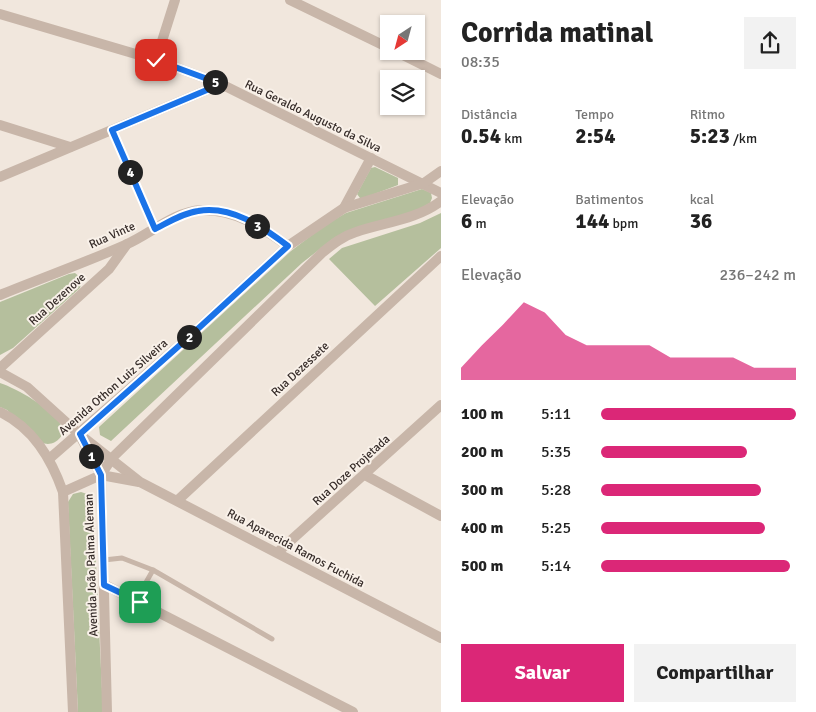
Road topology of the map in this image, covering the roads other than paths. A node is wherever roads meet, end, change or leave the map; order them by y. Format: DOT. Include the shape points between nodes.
graph roads {
  1 [pos="175,0"];
  2 [pos="290,0"];
  3 [pos="0,14"];
  4 [pos="380,44"];
  5 [pos="156,60"];
  6 [pos="413,60"];
  7 [pos="441,74"];
  8 [pos="221,84"];
  9 [pos="0,125"];
  10 [pos="70,148"];
  11 [pos="371,158"];
  12 [pos="441,171"];
  13 [pos="0,177"];
  14 [pos="424,182"];
  15 [pos="441,193"];
  16 [pos="441,201"];
  17 [pos="344,208"];
  18 [pos="127,244"];
  19 [pos="288,246"];
  20 [pos="441,256"];
  21 [pos="0,295"];
  22 [pos="0,368"];
  23 [pos="0,372"];
  24 [pos="441,405"];
  25 [pos="0,412"];
  26 [pos="80,434"];
  27 [pos="112,458"];
  28 [pos="49,459"];
  29 [pos="101,475"];
  30 [pos="365,475"];
  31 [pos="140,482"];
  32 [pos="62,492"];
  33 [pos="178,500"];
  34 [pos="441,516"];
  35 [pos="278,552"];
  36 [pos="104,560"];
  37 [pos="153,570"];
  38 [pos="104,585"];
  39 [pos="136,600"];
  40 [pos="441,638"];
  41 [pos="272,639"];
  42 [pos="73,712"];
  43 [pos="107,712"];
  44 [pos="353,712"];
  1 -- 5 [label="street"];
  2 -- 4 [label="street"];
  3 -- 5 [label="street, Rua Geraldo Augusto da Silva"];
  5 -- 8 [label="street, Rua Geraldo Augusto da Silva"];
  6 -- 7 [label="street"];
  8 -- 10 [label="street"];
  8 -- 11 [label="street, Rua Geraldo Augusto da Silva"];
  9 -- 10 [label="street"];
  10 -- 13 [label="street"];
  11 -- 14 [label="street, Rua Geraldo Augusto da Silva"];
  11 -- 17 [label="street"];
  12 -- 14 [label="street, Avenida Othon Luiz Silveira"];
  14 -- 15 [label="street, Rua Geraldo Augusto da Silva"];
  14 -- 17 [label="street, Avenida Othon Luiz Silveira"];
  16 -- 27 [label="street" via="410,217 337,240"];
  17 -- 19 [label="street, Avenida Othon Luiz Silveira"];
  18 -- 19 [label="street, Rua Vinte" via="179,216 199,210 239,216"];
  18 -- 21 [label="street, Rua Vinte"];
  18 -- 22 [label="street, Rua Dezenove" via="109,269"];
  19 -- 26 [label="street, Avenida Othon Luiz Silveira"];
  20 -- 33 [label="street, Rua Dezessete"];
  23 -- 26 [label="street, Avenida João Palma Aleman" via="27,386"];
  24 -- 30 [label="street, Rua Doze Projetada"];
  25 -- 28 [label="street, Avenida João Palma Aleman" via="26,430"];
  26 -- 27 [label="street, Rua Aparecida Ramos Fuchida"];
  26 -- 28 [label="street, Avenida Othon Luiz Silveira"];
  26 -- 29 [label="street, Avenida João Palma Aleman"];
  27 -- 29 [label="street"];
  27 -- 31 [label="street, Rua Aparecida Ramos Fuchida"];
  28 -- 32 [label="street, Avenida João Palma Aleman"];
  29 -- 31 [label="street, Rua Aparecida Ramos Fuchida"];
  29 -- 32 [label="street"];
  29 -- 36 [label="street, Avenida João Palma Aleman"];
  30 -- 34 [label="street"];
  30 -- 35 [label="street, Rua Doze Projetada"];
  31 -- 33 [label="street, Rua Aparecida Ramos Fuchida"];
  32 -- 42 [label="street, Avenida João Palma Aleman"];
  33 -- 35 [label="street, Rua Aparecida Ramos Fuchida"];
  35 -- 40 [label="street, Rua Aparecida Ramos Fuchida"];
  36 -- 37 [label="lane" via="122,558"];
  36 -- 38 [label="street, Avenida João Palma Aleman"];
  37 -- 39 [label="lane"];
  37 -- 41 [label="lane"];
  38 -- 39 [label="street"];
  38 -- 43 [label="street, Avenida João Palma Aleman"];
  39 -- 44 [label="street"];
}
